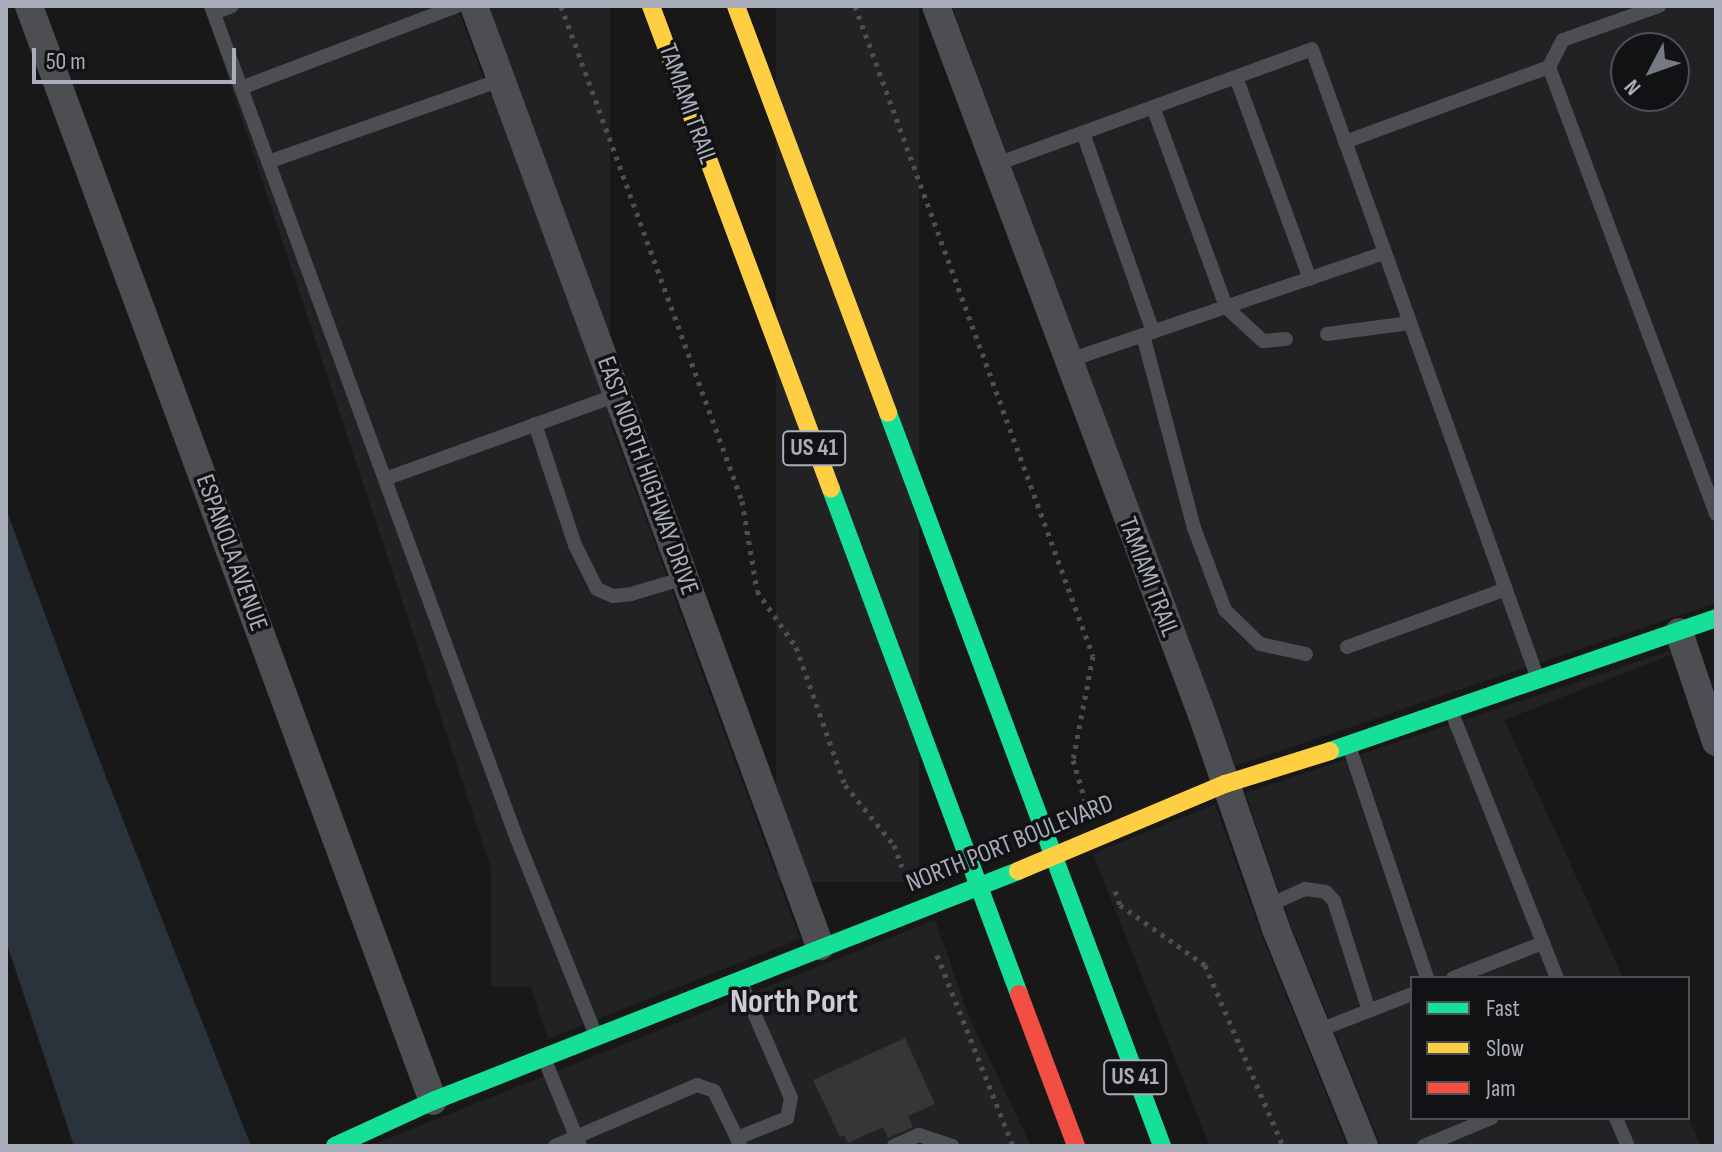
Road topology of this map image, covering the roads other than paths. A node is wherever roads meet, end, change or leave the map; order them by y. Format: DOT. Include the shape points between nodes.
graph roads {
  1 [pos="29,6"];
  2 [pos="232,6"];
  3 [pos="457,6"];
  4 [pos="474,6"];
  5 [pos="651,6"];
  6 [pos="736,6"];
  7 [pos="936,6"];
  8 [pos="1659,6"];
  9 [pos="213,10"];
  10 [pos="1549,67"];
  11 [pos="1236,77"];
  12 [pos="501,80"];
  13 [pos="241,88"];
  14 [pos="1153,107"];
  15 [pos="1083,133"];
  16 [pos="1345,142"];
  17 [pos="268,162"];
  18 [pos="994,165"];
  19 [pos="1385,253"];
  20 [pos="1310,279"];
  21 [pos="1226,307"];
  22 [pos="1410,323"];
  23 [pos="1148,333"];
  24 [pos="1327,334"];
  25 [pos="1286,339"];
  26 [pos="1067,361"];
  27 [pos="617,395"];
  28 [pos="535,424"];
  29 [pos="385,479"];
  30 [pos="1716,514"];
  31 [pos="685,578"];
  32 [pos="1506,589"];
  33 [pos="1716,618"];
  34 [pos="1679,632"];
  35 [pos="1347,647"];
  36 [pos="1306,654"];
  37 [pos="1539,682"];
  38 [pos="1452,713"];
  39 [pos="1716,742"];
  40 [pos="1349,745"];
  41 [pos="1225,784"];
  42 [pos="1050,856"];
  43 [pos="977,889"];
  44 [pos="1267,906"];
  45 [pos="1543,943"];
  46 [pos="820,946"];
  47 [pos="1426,976"];
  48 [pos="1458,976"];
  49 [pos="1556,976"];
  50 [pos="739,979"];
  51 [pos="1410,995"];
  52 [pos="1369,1011"];
  53 [pos="1317,1031"];
  54 [pos="596,1036"];
  55 [pos="544,1057"];
  56 [pos="433,1101"];
  57 [pos="1486,1120"];
  58 [pos="1617,1120"];
  59 [pos="579,1142"];
  60 [pos="739,1142"];
  61 [pos="335,1146"];
  62 [pos="555,1146"];
  63 [pos="894,1146"];
  64 [pos="952,1146"];
  65 [pos="1076,1146"];
  66 [pos="1162,1146"];
  67 [pos="1364,1146"];
  68 [pos="1424,1146"];
  69 [pos="1628,1146"];
  1 -- 56 [label="street, ESPANOLA AVENUE"];
  2 -- 9 [label="lane"];
  3 -- 13 [label="lane"];
  4 -- 12 [label="street, EAST NORTH HIGHWAY DRIVE"];
  5 -- 43 [label="main road, TAMIAMI TRAIL / US 41"];
  6 -- 42 [label="main road, US 41"];
  7 -- 18 [label="street, TAMIAMI TRAIL"];
  8 -- 10 [label="lane" via="1563,40"];
  9 -- 13 [label="lane"];
  10 -- 16 [label="lane"];
  10 -- 30 [label="lane"];
  11 -- 14 [label="lane"];
  11 -- 16 [label="lane" via="1312,49"];
  11 -- 20 [label="lane"];
  12 -- 17 [label="lane"];
  12 -- 27 [label="street, EAST NORTH HIGHWAY DRIVE"];
  13 -- 17 [label="lane"];
  14 -- 15 [label="lane"];
  14 -- 21 [label="lane"];
  15 -- 18 [label="lane"];
  15 -- 23 [label="lane"];
  16 -- 19 [label="lane"];
  17 -- 29 [label="lane"];
  18 -- 26 [label="street, TAMIAMI TRAIL"];
  19 -- 20 [label="lane"];
  19 -- 22 [label="lane"];
  20 -- 21 [label="lane"];
  21 -- 23 [label="lane"];
  21 -- 25 [label="lane" via="1263,341"];
  22 -- 24 [label="lane"];
  22 -- 32 [label="lane"];
  23 -- 26 [label="lane"];
  23 -- 36 [label="lane" via="1194,528 1225,610 1260,644"];
  26 -- 41 [label="street, TAMIAMI TRAIL"];
  27 -- 28 [label="lane"];
  27 -- 31 [label="street, EAST NORTH HIGHWAY DRIVE"];
  28 -- 29 [label="lane"];
  28 -- 31 [label="lane" via="575,545 597,589 613,596 631,594"];
  29 -- 54 [label="lane"];
  31 -- 46 [label="street, EAST NORTH HIGHWAY DRIVE"];
  32 -- 35 [label="lane"];
  32 -- 37 [label="lane"];
  33 -- 34 [label="main road, NORTH PORT BOULEVARD"];
  34 -- 37 [label="main road, NORTH PORT BOULEVARD"];
  34 -- 39 [label="street"];
  37 -- 38 [label="main road, NORTH PORT BOULEVARD"];
  38 -- 40 [label="main road, NORTH PORT BOULEVARD"];
  38 -- 45 [label="lane"];
  40 -- 41 [label="main road, NORTH PORT BOULEVARD"];
  40 -- 47 [label="lane"];
  41 -- 42 [label="main road, NORTH PORT BOULEVARD"];
  41 -- 44 [label="street, TAMIAMI TRAIL"];
  42 -- 43 [label="main road, NORTH PORT BOULEVARD"];
  42 -- 66 [label="main road, US 41"];
  43 -- 46 [label="main road, NORTH PORT BOULEVARD"];
  43 -- 65 [label="main road, TAMIAMI TRAIL / US 41"];
  44 -- 52 [label="lane" via="1305,889 1326,892 1334,901"];
  44 -- 53 [label="street, TAMIAMI TRAIL"];
  45 -- 48 [label="lane"];
  45 -- 49 [label="lane"];
  46 -- 50 [label="main road, NORTH PORT BOULEVARD"];
  50 -- 54 [label="main road, NORTH PORT BOULEVARD"];
  50 -- 60 [label="lane" via="791,1098 787,1118"];
  51 -- 52 [label="lane"];
  52 -- 53 [label="lane"];
  53 -- 67 [label="street, TAMIAMI TRAIL"];
  54 -- 55 [label="main road, NORTH PORT BOULEVARD"];
  55 -- 56 [label="main road, NORTH PORT BOULEVARD"];
  55 -- 59 [label="lane"];
  56 -- 61 [label="main road, NORTH PORT BOULEVARD"];
  57 -- 68 [label="lane"];
  58 -- 69 [label="lane"];
  59 -- 60 [label="lane" via="697,1085 714,1091"];
  59 -- 62 [label="lane"];
  63 -- 64 [label="lane" via="919,1135"];
}
